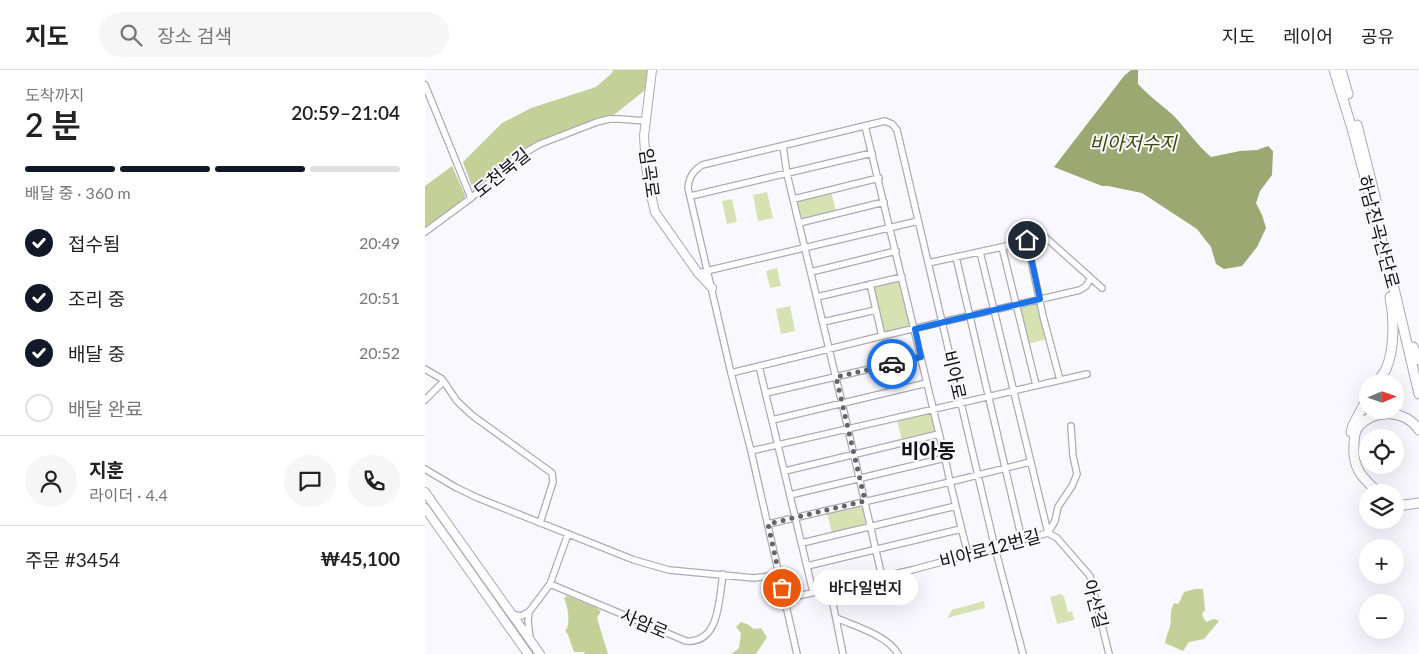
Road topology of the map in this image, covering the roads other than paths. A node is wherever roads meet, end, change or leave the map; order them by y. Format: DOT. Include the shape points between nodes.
graph roads {
  1 [pos="651,70"];
  2 [pos="1334,70"];
  3 [pos="1341,70"];
  4 [pos="425,85"];
  5 [pos="645,122"];
  6 [pos="865,126"];
  7 [pos="783,146"];
  8 [pos="872,153"];
  9 [pos="787,174"];
  10 [pos="879,178"];
  11 [pos="691,196"];
  12 [pos="471,198"];
  13 [pos="794,199"];
  14 [pos="884,202"];
  15 [pos="918,221"];
  16 [pos="799,223"];
  17 [pos="891,228"];
  18 [pos="425,232"];
  19 [pos="1027,240"];
  20 [pos="1380,240"];
  21 [pos="805,248"];
  22 [pos="1002,248"];
  23 [pos="896,251"];
  24 [pos="980,252"];
  25 [pos="956,257"];
  26 [pos="928,264"];
  27 [pos="707,271"];
  28 [pos="811,272"];
  29 [pos="698,273"];
  30 [pos="902,277"];
  31 [pos="1091,278"];
  32 [pos="870,284"];
  33 [pos="712,288"];
  34 [pos="1102,288"];
  35 [pos="817,297"];
  36 [pos="1040,299"];
  37 [pos="1017,305"];
  38 [pos="876,310"];
  39 [pos="993,311"];
  40 [pos="970,316"];
  41 [pos="823,322"];
  42 [pos="942,322"];
  43 [pos="915,329"];
  44 [pos="882,336"];
  45 [pos="1413,346"];
  46 [pos="829,348"];
  47 [pos="921,357"];
  48 [pos="1419,360"];
  49 [pos="759,366"];
  50 [pos="425,369"];
  51 [pos="1419,370"];
  52 [pos="731,373"];
  53 [pos="1087,374"];
  54 [pos="1382,374"];
  55 [pos="836,377"];
  56 [pos="1060,380"];
  57 [pos="443,381"];
  58 [pos="927,383"];
  59 [pos="1036,385"];
  60 [pos="1013,391"];
  61 [pos="766,393"];
  62 [pos="1419,394"];
  63 [pos="989,397"];
  64 [pos="425,400"];
  65 [pos="843,403"];
  66 [pos="961,403"];
  67 [pos="933,409"];
  68 [pos="1359,413"];
  69 [pos="772,420"];
  70 [pos="1071,426"];
  71 [pos="848,429"];
  72 [pos="1419,430"];
  73 [pos="939,434"];
  74 [pos="779,445"];
  75 [pos="751,451"];
  76 [pos="854,454"];
  77 [pos="945,458"];
  78 [pos="1030,462"];
  79 [pos="1005,468"];
  80 [pos="425,469"];
  81 [pos="785,471"];
  82 [pos="979,475"];
  83 [pos="859,478"];
  84 [pos="950,482"];
  85 [pos="1362,484"];
  86 [pos="1368,484"];
  87 [pos="425,492"];
  88 [pos="790,495"];
  89 [pos="1404,498"];
  90 [pos="1419,499"];
  91 [pos="865,501"];
  92 [pos="1419,503"];
  93 [pos="1404,505"];
  94 [pos="955,506"];
  95 [pos="425,508"];
  96 [pos="796,518"];
  97 [pos="540,523"];
  98 [pos="768,524"];
  99 [pos="870,526"];
  100 [pos="961,529"];
  101 [pos="568,534"];
  102 [pos="1048,534"];
  103 [pos="1022,540"];
  104 [pos="802,543"];
  105 [pos="995,548"];
  106 [pos="876,549"];
  107 [pos="968,555"];
  108 [pos="807,566"];
  109 [pos="723,574"];
  110 [pos="779,575"];
  111 [pos="882,578"];
  112 [pos="550,584"];
  113 [pos="830,589"];
  114 [pos="813,592"];
  115 [pos="785,599"];
  116 [pos="529,612"];
  117 [pos="511,614"];
  118 [pos="837,618"];
  119 [pos="530,638"];
  120 [pos="534,652"];
  121 [pos="797,654"];
  122 [pos="843,654"];
  123 [pos="898,654"];
  124 [pos="1023,654"];
  125 [pos="1109,654"];
  1 -- 5 [label="main road, 임곡로"];
  2 -- 20 [label="highway, 하남진곡산단로"];
  3 -- 45 [label="highway, 하남진곡산단로"];
  4 -- 12 [label="street"];
  5 -- 12 [label="street, 도천북길" via="609,119 540,144 519,156"];
  5 -- 29 [label="main road, 임곡로" via="646,166 655,212"];
  6 -- 7 [label="street, 비아로"];
  6 -- 8 [label="street"];
  6 -- 15 [label="street, 비아로" via="885,121 895,127"];
  7 -- 9 [label="street"];
  7 -- 11 [label="street, 비아로" via="702,165 689,181"];
  8 -- 9 [label="street"];
  8 -- 10 [label="street"];
  9 -- 11 [label="street"];
  9 -- 13 [label="street"];
  10 -- 13 [label="street"];
  10 -- 14 [label="street"];
  11 -- 27 [label="street, 비아로"];
  12 -- 18 [label="street, 도천북길"];
  13 -- 16 [label="street"];
  14 -- 16 [label="street"];
  14 -- 17 [label="street"];
  15 -- 17 [label="street"];
  15 -- 26 [label="street, 비아로"];
  16 -- 21 [label="street"];
  17 -- 21 [label="street"];
  17 -- 23 [label="street"];
  19 -- 22 [label="street"];
  19 -- 31 [label="street" via="1044,236"];
  19 -- 36 [label="street"];
  20 -- 54 [label="highway" via="1392,304 1393,333"];
  20 -- 62 [label="highway, 하남진곡산단로"];
  21 -- 27 [label="street"];
  21 -- 28 [label="street"];
  22 -- 24 [label="street"];
  22 -- 37 [label="street"];
  23 -- 28 [label="street"];
  23 -- 30 [label="street"];
  24 -- 25 [label="street"];
  24 -- 39 [label="street"];
  25 -- 26 [label="street"];
  25 -- 40 [label="street"];
  26 -- 42 [label="street, 비아로"];
  27 -- 29 [label="street"];
  27 -- 33 [label="street, 비아로"];
  28 -- 35 [label="street"];
  29 -- 33 [label="main road, 임곡로"];
  30 -- 32 [label="street"];
  30 -- 43 [label="street"];
  31 -- 34 [label="street"];
  31 -- 36 [label="street" via="1080,290"];
  32 -- 35 [label="street"];
  32 -- 38 [label="street"];
  33 -- 52 [label="street, 비아로"];
  35 -- 41 [label="street"];
  36 -- 37 [label="street"];
  36 -- 56 [label="street"];
  37 -- 39 [label="street"];
  37 -- 59 [label="street"];
  38 -- 41 [label="street"];
  38 -- 44 [label="street"];
  39 -- 40 [label="street"];
  39 -- 60 [label="street"];
  40 -- 42 [label="street"];
  40 -- 63 [label="street"];
  41 -- 46 [label="street"];
  42 -- 43 [label="street"];
  42 -- 66 [label="street, 비아로"];
  43 -- 44 [label="street"];
  43 -- 47 [label="street"];
  44 -- 46 [label="street"];
  45 -- 48 [label="highway"];
  45 -- 51 [label="highway, 하남진곡산단로"];
  46 -- 49 [label="street"];
  46 -- 55 [label="street"];
  47 -- 55 [label="street"];
  47 -- 58 [label="street"];
  49 -- 52 [label="street"];
  49 -- 61 [label="street"];
  50 -- 57 [label="street"];
  52 -- 75 [label="street, 비아로"];
  53 -- 56 [label="street"];
  55 -- 61 [label="street"];
  55 -- 65 [label="street"];
  56 -- 59 [label="street"];
  57 -- 64 [label="street"];
  57 -- 97 [label="street" via="465,410 551,473 553,482"];
  58 -- 65 [label="street"];
  58 -- 67 [label="street"];
  59 -- 60 [label="street"];
  60 -- 63 [label="street"];
  60 -- 78 [label="street"];
  61 -- 69 [label="street"];
  63 -- 66 [label="street"];
  63 -- 79 [label="street"];
  65 -- 69 [label="street"];
  65 -- 71 [label="street"];
  66 -- 67 [label="street"];
  66 -- 82 [label="street, 비아로"];
  67 -- 71 [label="street"];
  67 -- 73 [label="street"];
  68 -- 85 [label="highway" via="1348,438 1354,472"];
  69 -- 74 [label="street"];
  70 -- 102 [label="street" via="1077,474 1058,507"];
  71 -- 74 [label="street"];
  71 -- 76 [label="street"];
  72 -- 86 [label="highway" via="1406,417 1393,413 1368,418 1358,427 1353,455 1358,470"];
  73 -- 76 [label="street"];
  73 -- 77 [label="street"];
  74 -- 75 [label="street"];
  74 -- 81 [label="street"];
  75 -- 98 [label="street, 비아로"];
  76 -- 81 [label="street"];
  76 -- 83 [label="street"];
  77 -- 83 [label="street"];
  77 -- 84 [label="street"];
  78 -- 79 [label="street"];
  78 -- 102 [label="street"];
  79 -- 82 [label="street"];
  79 -- 103 [label="street"];
  80 -- 97 [label="street" via="455,488"];
  81 -- 88 [label="street"];
  82 -- 84 [label="street"];
  82 -- 105 [label="street, 비아로"];
  83 -- 88 [label="street"];
  83 -- 91 [label="street"];
  84 -- 91 [label="street"];
  84 -- 94 [label="street"];
  87 -- 117 [label="main road"];
  88 -- 96 [label="street"];
  89 -- 90 [label="highway"];
  91 -- 96 [label="street"];
  91 -- 99 [label="street"];
  92 -- 93 [label="highway"];
  94 -- 99 [label="street"];
  94 -- 100 [label="street"];
  95 -- 120 [label="main road"];
  96 -- 98 [label="street"];
  96 -- 104 [label="street"];
  97 -- 101 [label="street"];
  98 -- 110 [label="street, 비아로"];
  99 -- 104 [label="street"];
  99 -- 106 [label="street"];
  100 -- 106 [label="street"];
  100 -- 107 [label="street"];
  101 -- 109 [label="street" via="669,570"];
  101 -- 112 [label="street"];
  102 -- 103 [label="street, 비아로12번길"];
  102 -- 125 [label="street, 아산길" via="1057,538 1090,576"];
  103 -- 105 [label="street, 비아로12번길"];
  104 -- 108 [label="street"];
  105 -- 107 [label="street, 비아로12번길"];
  105 -- 124 [label="street, 비아로"];
  106 -- 108 [label="street"];
  106 -- 111 [label="street"];
  107 -- 111 [label="street, 비아로12번길"];
  108 -- 114 [label="street"];
  109 -- 110 [label="street" via="754,578"];
  109 -- 112 [label="street, 사암로" via="716,621 709,632 694,642"];
  110 -- 115 [label="street, 비아로"];
  111 -- 113 [label="street, 비아로12번길"];
  112 -- 116 [label="street"];
  113 -- 114 [label="street, 비아로12번길"];
  113 -- 118 [label="street"];
  114 -- 115 [label="street, 비아로12번길"];
  115 -- 121 [label="street, 비아로"];
  116 -- 117 [label="street" via="521,616"];
  116 -- 119 [label="street"];
  117 -- 119 [label="main road"];
  118 -- 122 [label="street"];
  118 -- 123 [label="street" via="882,638"];
  119 -- 120 [label="main road"];
}
